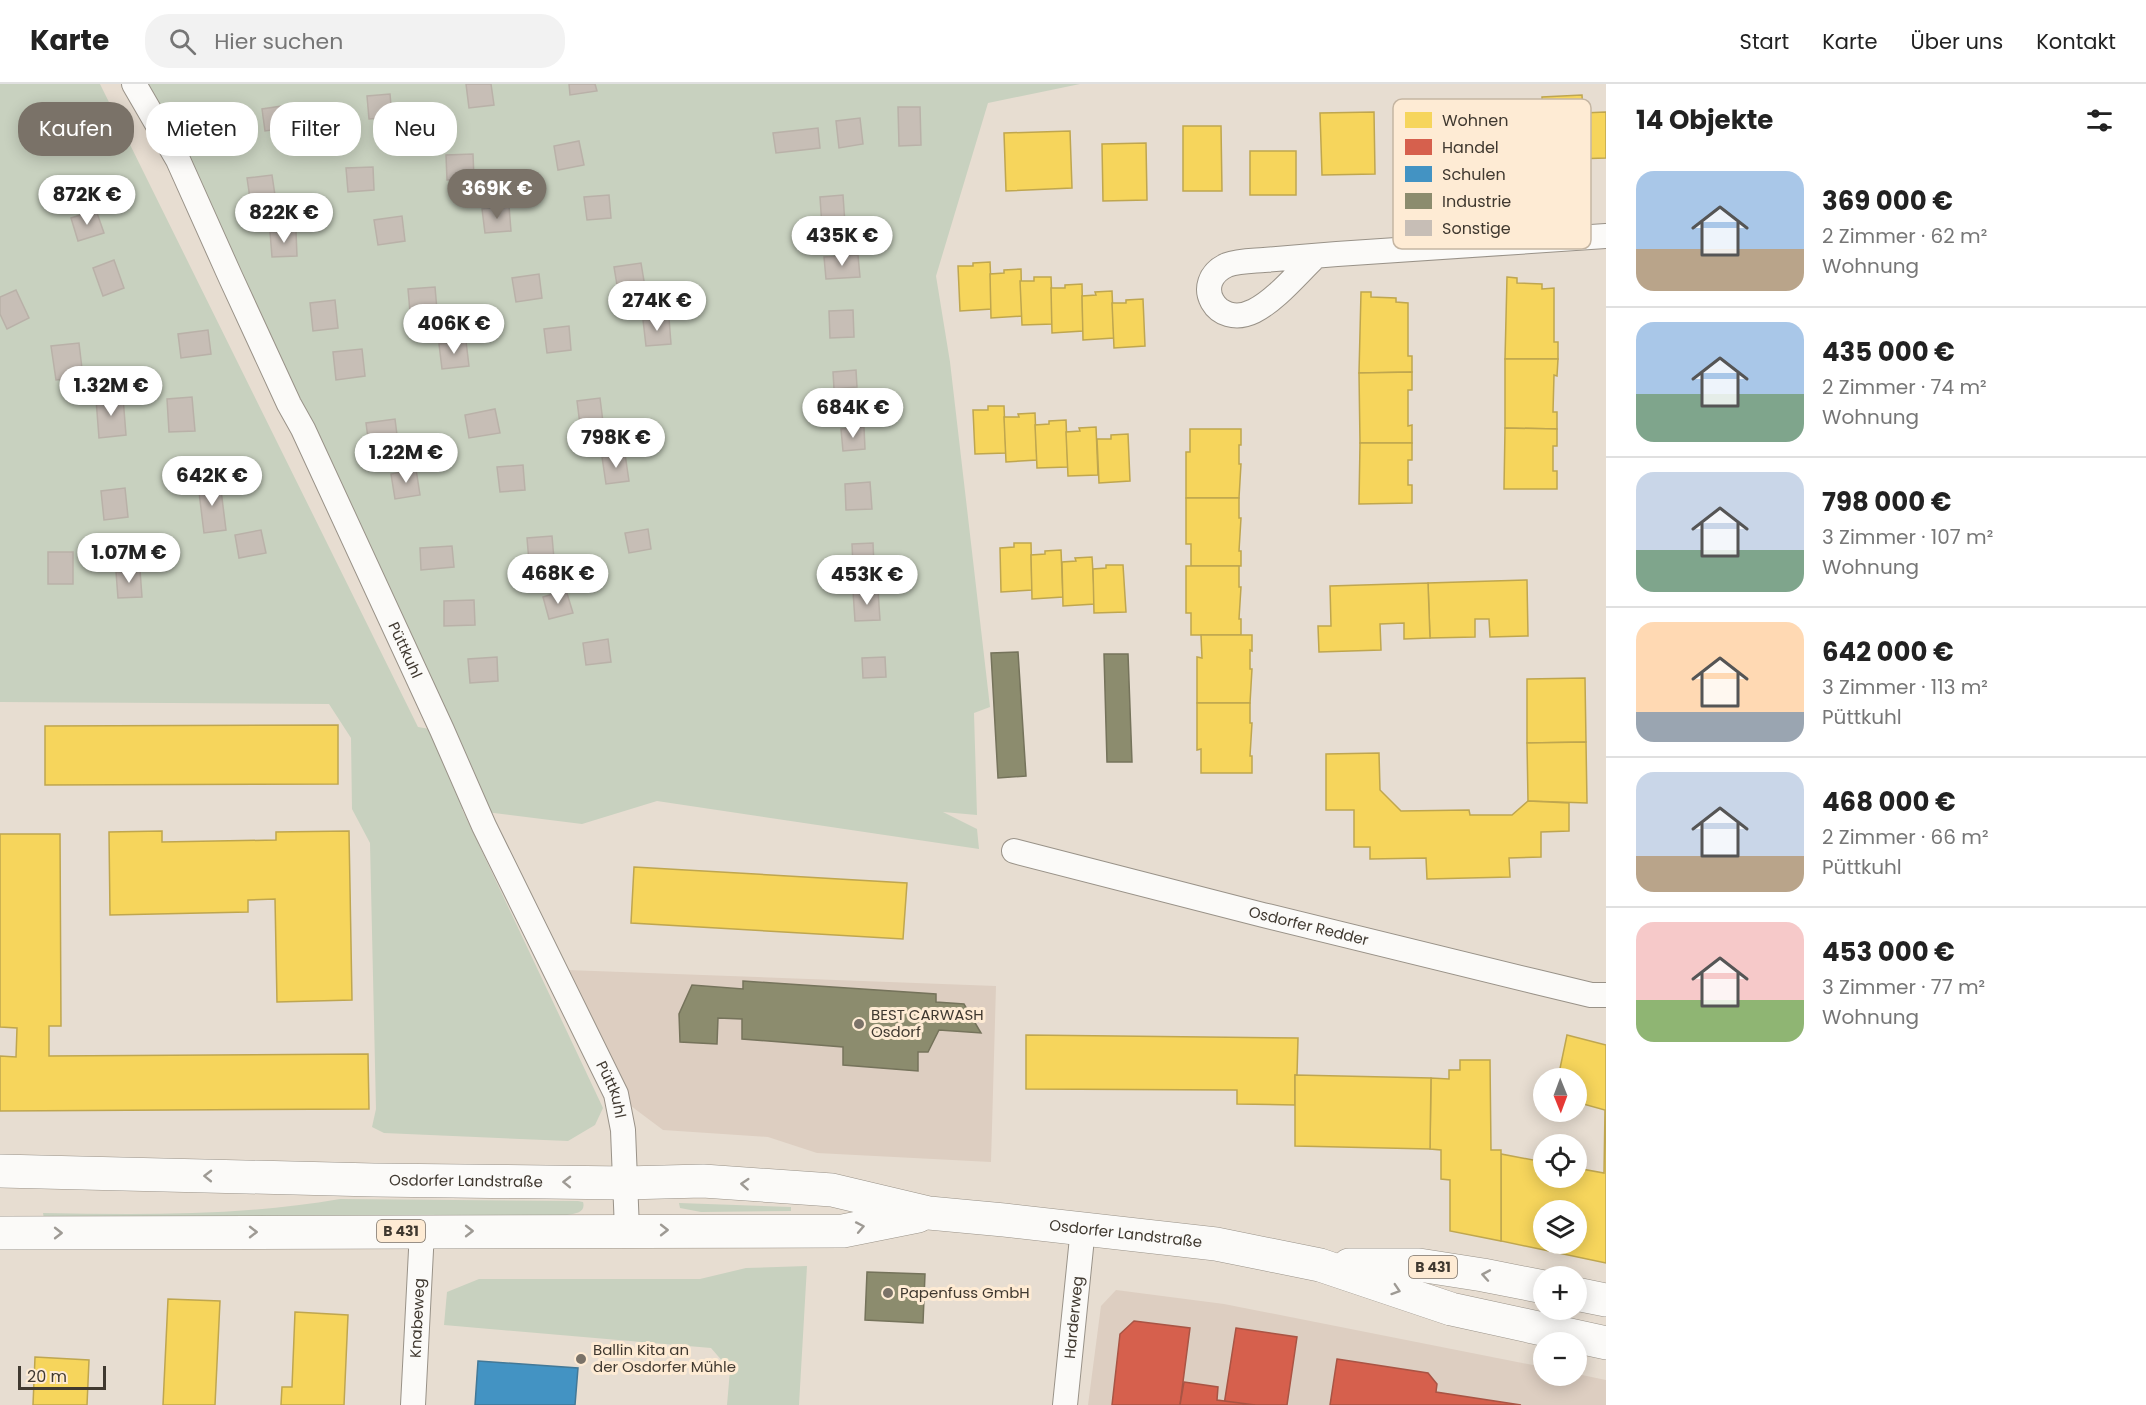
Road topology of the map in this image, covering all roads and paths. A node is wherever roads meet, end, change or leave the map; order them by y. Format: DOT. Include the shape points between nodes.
graph roads {
  1 [pos="134,84"];
  2 [pos="1606,236"];
  3 [pos="1591,237"];
  4 [pos="1418,249"];
  5 [pos="1316,256"];
  6 [pos="1014,851"];
  7 [pos="1606,995"];
  8 [pos="0,1171"];
  9 [pos="625,1183"];
  10 [pos="929,1214"];
  11 [pos="1083,1228"];
  12 [pos="627,1230"];
  13 [pos="422,1231"];
  14 [pos="0,1233"];
  15 [pos="1320,1265"];
  16 [pos="1533,1285"];
  17 [pos="1587,1296"];
  18 [pos="1606,1300"];
  19 [pos="1606,1342"];
  20 [pos="413,1405"];
  21 [pos="1065,1405"];
  1 -- 9 [label="street, Püttkuhl" via="178,160 484,826 616,1094 623,1130"];
  2 -- 3 [label="street"];
  4 -- 5 [label="street"];
  6 -- 7 [label="street, Osdorfer Redder" via="1537,982"];
  9 -- 8 [label="main road, Osdorfer Landstraße / B 431, one-way"];
  10 -- 9 [label="main road, Osdorfer Landstraße / B 431, one-way" via="832,1190 703,1181"];
  9 -- 12 [label="street, Püttkuhl"];
  10 -- 11 [label="main road, Osdorfer Landstraße / B 431"];
  12 -- 10 [label="main road, Osdorfer Landstraße / B 431, one-way" via="843,1231"];
  11 -- 15 [label="main road, Osdorfer Landstraße / B 431" via="1216,1244"];
  11 -- 21 [label="street, Harderweg"];
  13 -- 12 [label="main road, Osdorfer Landstraße / B 431, one-way"];
  14 -- 13 [label="main road, Osdorfer Landstraße / B 431, one-way"];
  13 -- 20 [label="street, Knabeweg"];
  16 -- 15 [label="main road, Osdorfer Landstraße / B 431, one-way" via="1419,1265"];
  15 -- 19 [label="main road, Osdorfer Landstraße / B 431, one-way" via="1451,1309"];
  17 -- 18 [label="main road"];
}
